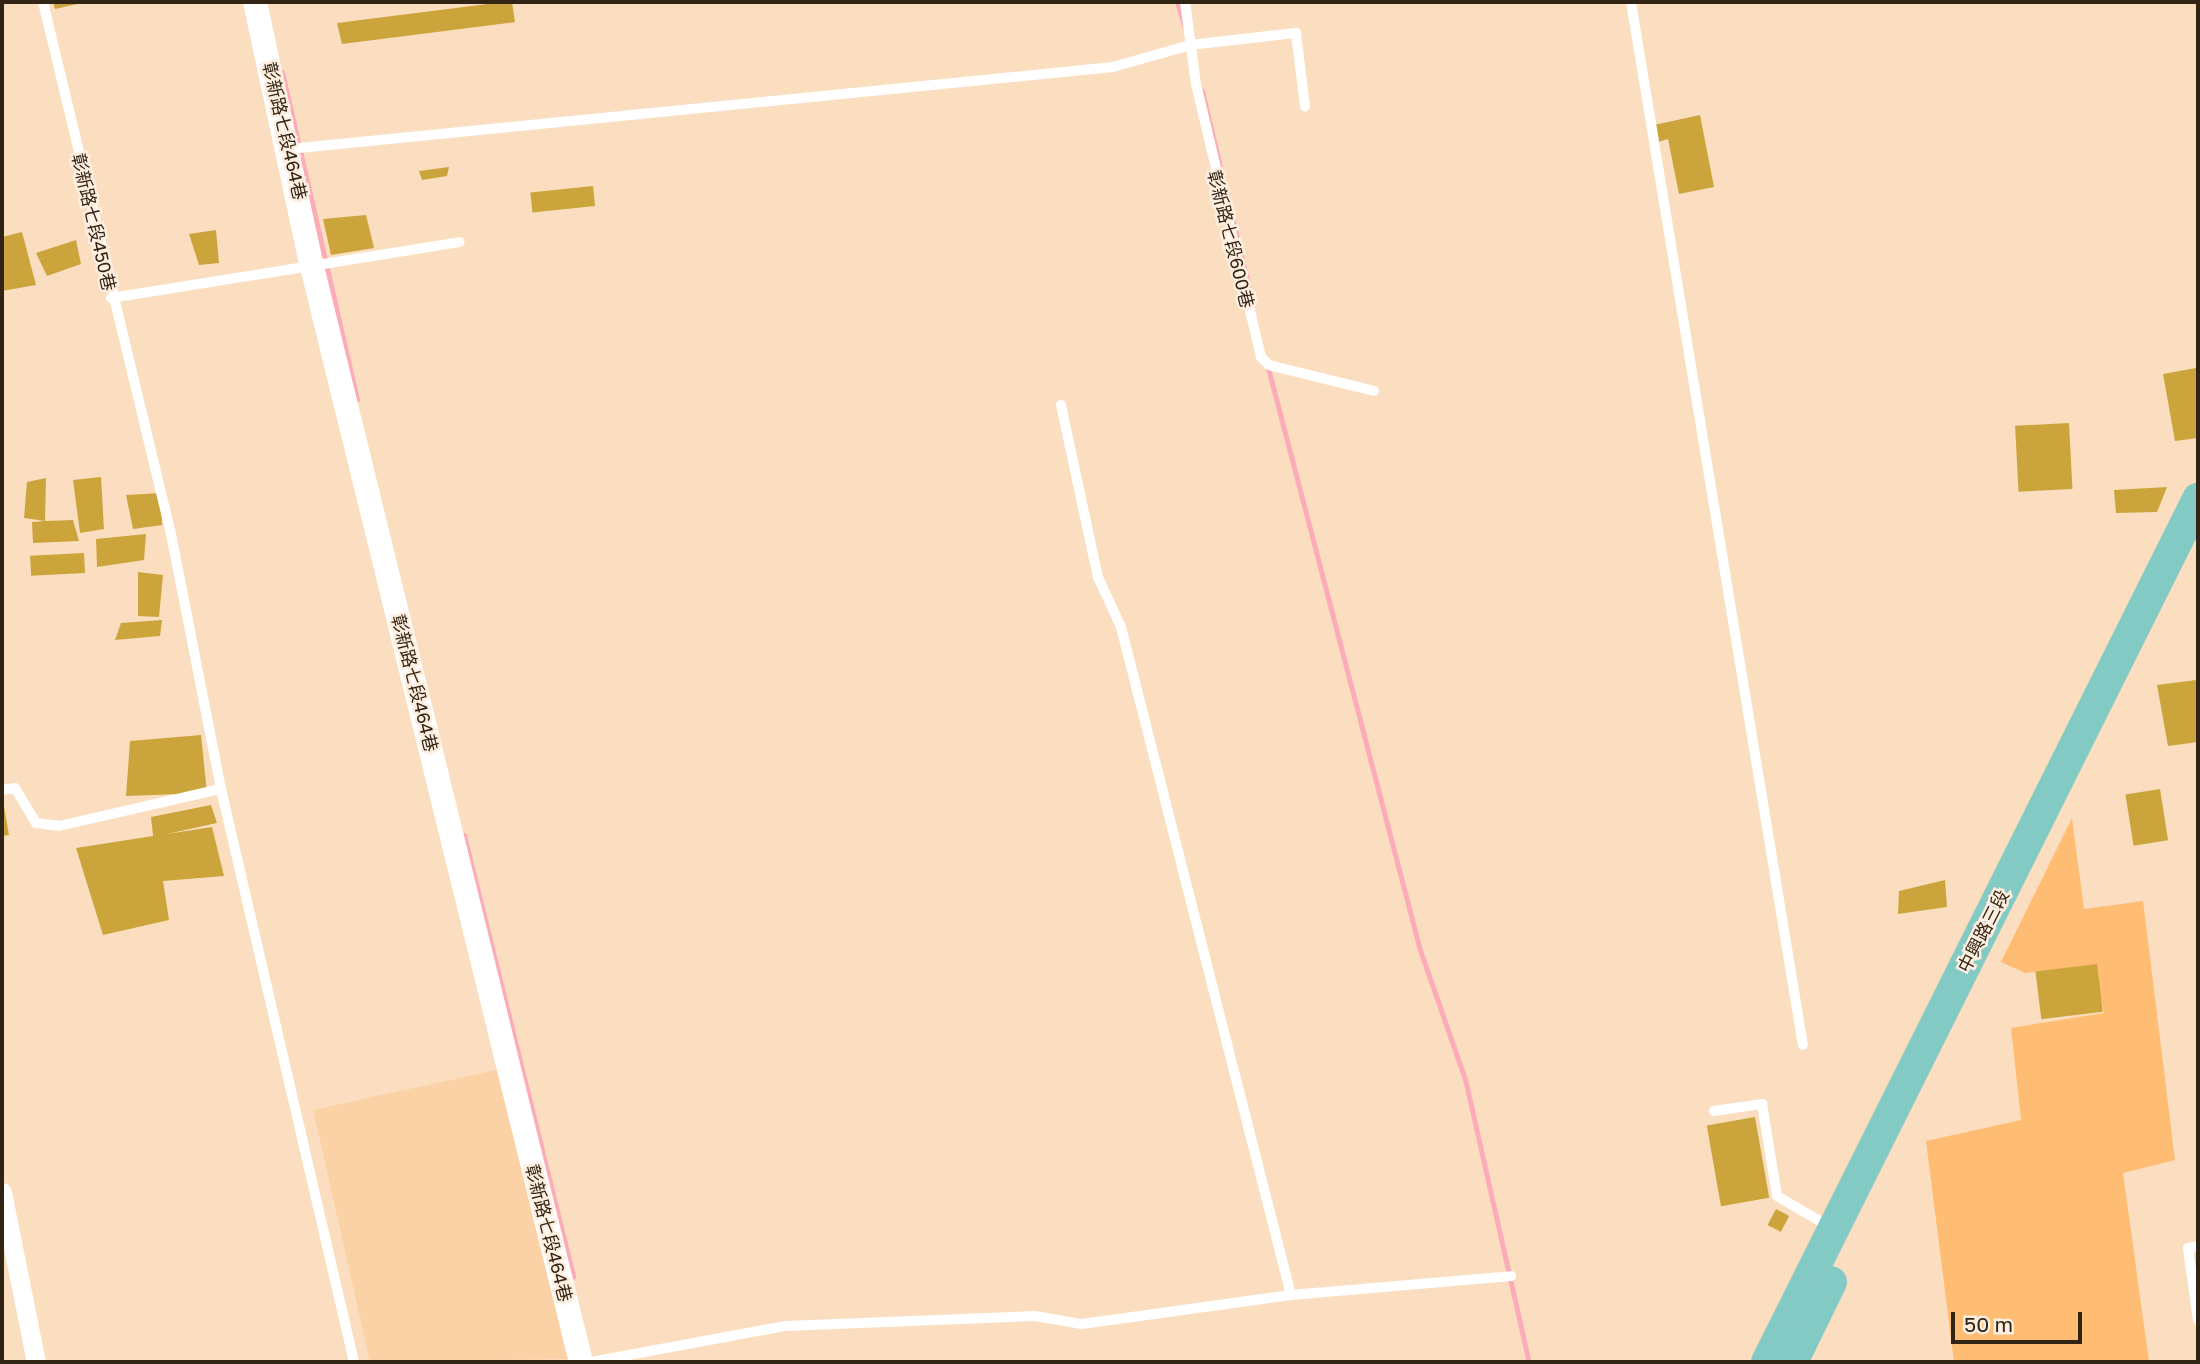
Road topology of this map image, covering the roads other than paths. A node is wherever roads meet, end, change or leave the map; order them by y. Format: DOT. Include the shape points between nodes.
graph roads {
  1 [pos="43,2"];
  2 [pos="255,2"];
  3 [pos="1185,2"];
  4 [pos="1631,2"];
  5 [pos="1190,45"];
  6 [pos="1305,106"];
  7 [pos="289,149"];
  8 [pos="460,242"];
  9 [pos="312,267"];
  10 [pos="111,298"];
  11 [pos="1374,391"];
  12 [pos="1061,405"];
  13 [pos="2198,499"];
  14 [pos="2198,545"];
  15 [pos="221,789"];
  16 [pos="2,790"];
  17 [pos="1803,1045"];
  18 [pos="1714,1111"];
  19 [pos="2,1192"];
  20 [pos="1834,1229"];
  21 [pos="2198,1246"];
  22 [pos="1511,1276"];
  23 [pos="1292,1295"];
  24 [pos="2198,1320"];
  25 [pos="36,1362"];
  26 [pos="354,1362"];
  27 [pos="581,1362"];
  28 [pos="591,1362"];
  29 [pos="1767,1362"];
  30 [pos="1792,1362"];
  1 -- 10 [label="lane, 彰新路七段450巷"];
  2 -- 7 [label="street, 彰新路七段464巷"];
  3 -- 5 [label="lane, 彰新路七段600巷"];
  4 -- 17 [label="lane"];
  5 -- 6 [label="lane" via="1296,33"];
  5 -- 7 [label="lane" via="1113,67"];
  5 -- 11 [label="lane, 彰新路七段600巷" via="1261,357 1269,365"];
  7 -- 9 [label="street, 彰新路七段464巷"];
  8 -- 9 [label="lane"];
  9 -- 10 [label="lane"];
  9 -- 27 [label="street, 彰新路七段464巷"];
  10 -- 15 [label="lane, 彰新路七段450巷" via="147,442"];
  12 -- 23 [label="lane" via="1098,577 1121,627"];
  13 -- 20 [label="main road, 中興路三段"];
  14 -- 30 [label="main road, 中興路三段"];
  15 -- 16 [label="lane" via="59,826 36,823 15,788"];
  15 -- 26 [label="lane, 彰新路七段450巷"];
  18 -- 20 [label="lane" via="1762,1104 1777,1196"];
  19 -- 25 [label="street"];
  20 -- 29 [label="main road, 中興路三段"];
  21 -- 24 [label="lane" via="2188,1248"];
  22 -- 23 [label="lane"];
  23 -- 28 [label="lane" via="1082,1324 1035,1316 786,1326"];
}
